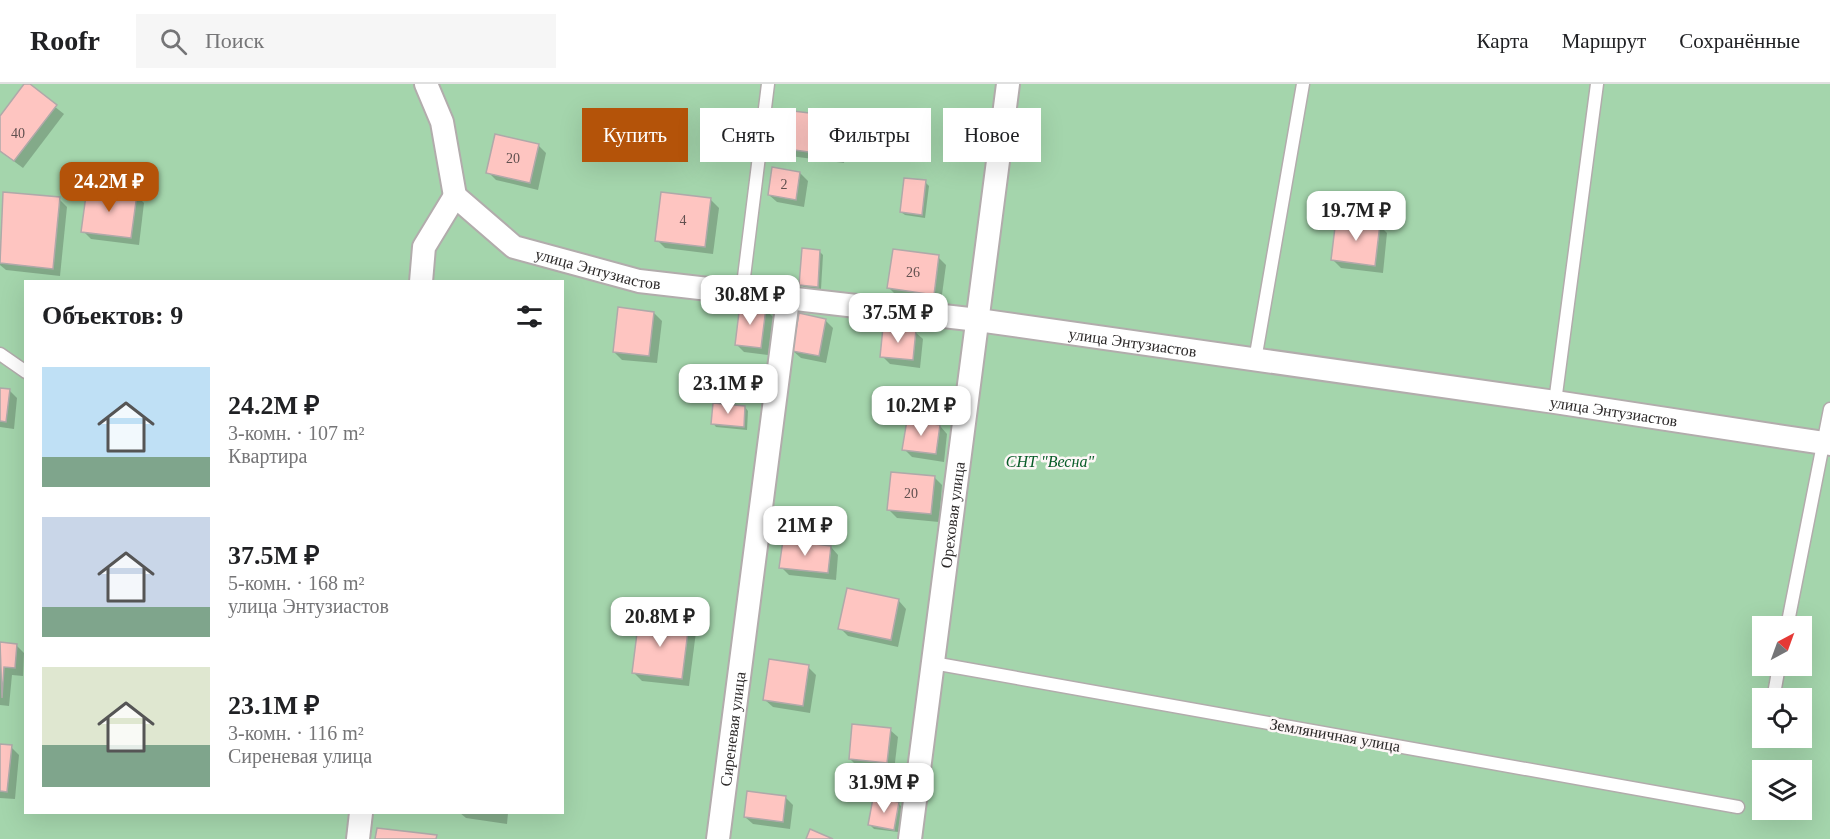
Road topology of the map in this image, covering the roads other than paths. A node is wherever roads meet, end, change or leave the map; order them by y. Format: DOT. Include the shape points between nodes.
graph roads {
  1 [pos="426,84"];
  2 [pos="768,84"];
  3 [pos="1008,84"];
  4 [pos="1303,84"];
  5 [pos="1597,84"];
  6 [pos="455,196"];
  7 [pos="421,280"];
  8 [pos="742,293"];
  9 [pos="788,299"];
  10 [pos="978,321"];
  11 [pos="0,354"];
  12 [pos="1255,360"];
  13 [pos="24,371"];
  14 [pos="1555,402"];
  15 [pos="1830,409"];
  16 [pos="1827,443"];
  17 [pos="1789,616"];
  18 [pos="933,663"];
  19 [pos="1738,807"];
  20 [pos="362,814"];
  21 [pos="358,839"];
  22 [pos="718,839"];
  23 [pos="910,839"];
  1 -- 6 [label="street" via="442,122"];
  2 -- 8 [label="lane"];
  3 -- 10 [label="street, Ореховая улица"];
  4 -- 12 [label="lane"];
  5 -- 14 [label="lane"];
  6 -- 7 [label="street" via="424,247"];
  6 -- 8 [label="street, улица Энтузиастов" via="514,247 639,281"];
  8 -- 9 [label="street, улица Энтузиастов"];
  9 -- 10 [label="street, улица Энтузиастов"];
  9 -- 22 [label="street, Сиреневая улица"];
  10 -- 12 [label="street, улица Энтузиастов"];
  10 -- 18 [label="street, Ореховая улица"];
  11 -- 13 [label="lane"];
  12 -- 14 [label="street, улица Энтузиастов"];
  14 -- 16 [label="street, улица Энтузиастов"];
  15 -- 16 [label="lane"];
  16 -- 17 [label="lane"];
  18 -- 19 [label="lane, Земляничная улица"];
  18 -- 23 [label="street, Ореховая улица"];
  20 -- 21 [label="street"];
}
